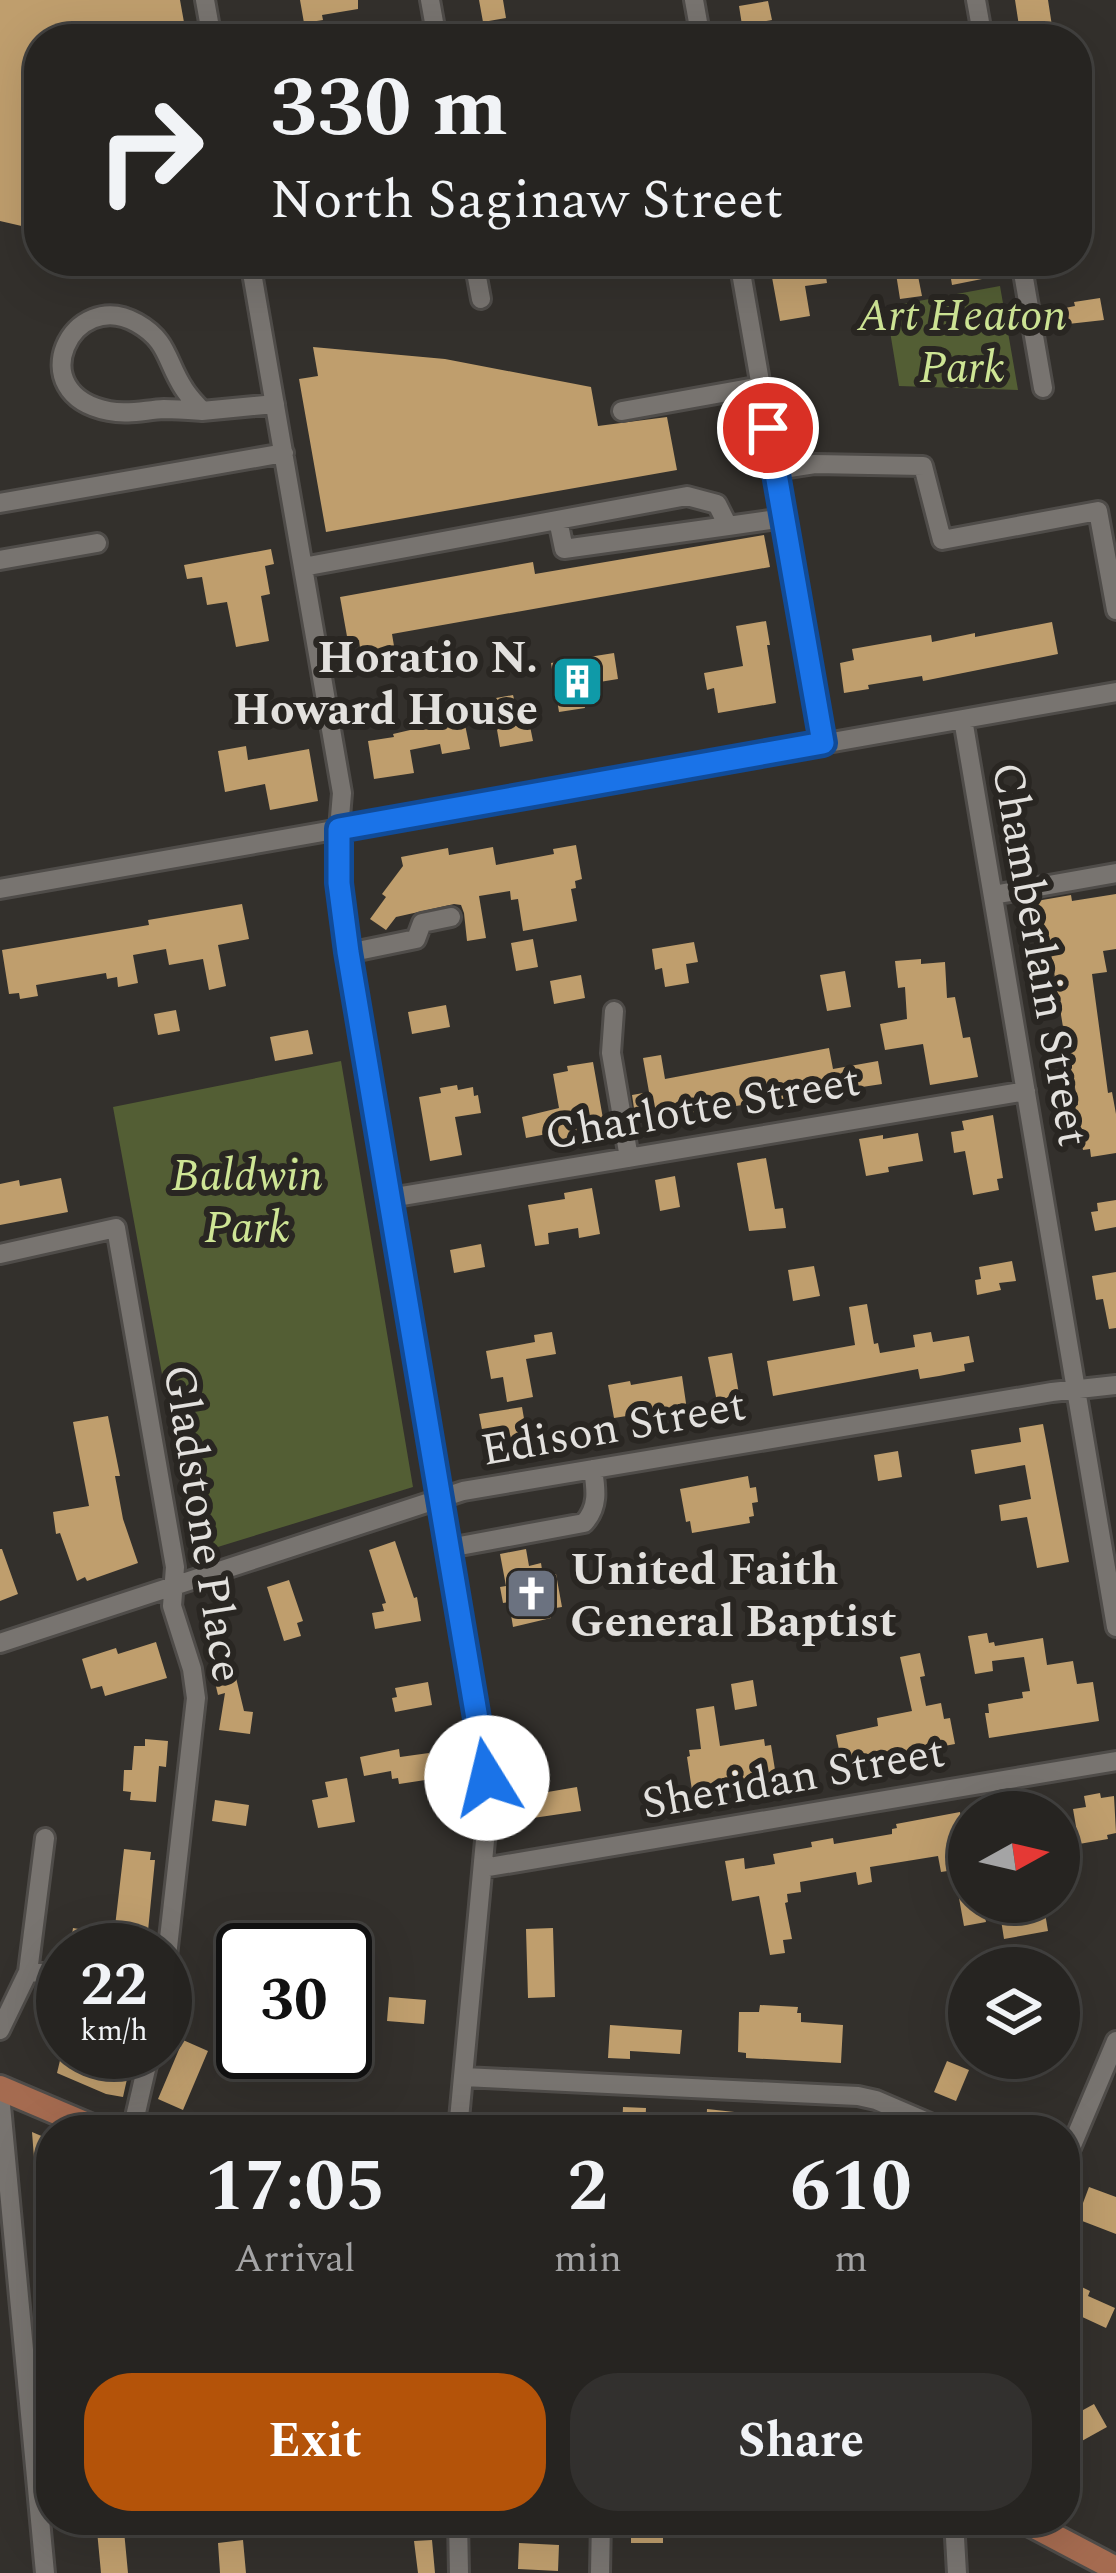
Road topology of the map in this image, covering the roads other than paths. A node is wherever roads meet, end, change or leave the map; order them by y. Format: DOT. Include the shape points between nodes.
graph roads {
  1 [pos="253,276"];
  2 [pos="477,276"];
  3 [pos="742,276"];
  4 [pos="1024,276"];
  5 [pos="481,299"];
  6 [pos="761,386"];
  7 [pos="1043,388"];
  8 [pos="275,404"];
  9 [pos="202,411"];
  10 [pos="622,411"];
  11 [pos="284,452"];
  12 [pos="776,470"];
  13 [pos="0,503"];
  14 [pos="784,518"];
  15 [pos="558,520"];
  16 [pos="728,526"];
  17 [pos="97,543"];
  18 [pos="0,560"];
  19 [pos="303,567"];
  20 [pos="1116,610"];
  21 [pos="1116,692"];
  22 [pos="963,719"];
  23 [pos="823,743"];
  24 [pos="339,829"];
  25 [pos="1116,874"];
  26 [pos="0,890"];
  27 [pos="993,895"];
  28 [pos="451,917"];
  29 [pos="348,952"];
  30 [pos="614,1011"];
  31 [pos="1026,1090"];
  32 [pos="629,1158"];
  33 [pos="390,1198"];
  34 [pos="0,1254"];
  35 [pos="1116,1385"];
  36 [pos="1076,1389"];
  37 [pos="593,1469"];
  38 [pos="440,1499"];
  39 [pos="449,1548"];
  40 [pos="174,1586"];
  41 [pos="1113,1591"];
  42 [pos="1116,1627"];
  43 [pos="0,1643"];
  44 [pos="1116,1761"];
  45 [pos="45,1838"];
  46 [pos="483,1868"];
  47 [pos="171,1923"];
  48 [pos="28,1972"];
  49 [pos="36,1972"];
  50 [pos="0,2030"];
  51 [pos="1116,2041"];
  52 [pos="464,2077"];
  53 [pos="144,2079"];
  54 [pos="0,2092"];
  55 [pos="60,2115"];
  56 [pos="135,2115"];
  57 [pos="460,2115"];
  58 [pos="911,2115"];
  59 [pos="1080,2126"];
  60 [pos="4,2192"];
  61 [pos="36,2489"];
  62 [pos="41,2535"];
  63 [pos="458,2535"];
  64 [pos="601,2535"];
  65 [pos="955,2535"];
  66 [pos="1055,2535"];
  67 [pos="1116,2569"];
  68 [pos="45,2573"];
  69 [pos="459,2573"];
  70 [pos="600,2573"];
  71 [pos="957,2573"];
  1 -- 8 [label="street"];
  2 -- 5 [label="street"];
  3 -- 6 [label="street"];
  4 -- 7 [label="street"];
  6 -- 10 [label="street"];
  6 -- 12 [label="street"];
  8 -- 9 [label="street"];
  8 -- 11 [label="street"];
  9 -- 9 [label="street" via="163,344 134,321 83,323 64,344 59,367 83,402 130,414"];
  11 -- 13 [label="street"];
  11 -- 19 [label="street"];
  12 -- 14 [label="street"];
  12 -- 20 [label="street" via="923,466 942,540 1098,511"];
  14 -- 16 [label="street"];
  14 -- 23 [label="street"];
  15 -- 16 [label="street" via="686,496 717,504"];
  15 -- 16 [label="street" via="564,549"];
  15 -- 19 [label="street"];
  17 -- 18 [label="street"];
  19 -- 24 [label="street" via="342,797"];
  21 -- 22 [label="street"];
  22 -- 23 [label="street"];
  22 -- 27 [label="street, Chamberlain Street"];
  23 -- 24 [label="street"];
  24 -- 26 [label="street"];
  24 -- 29 [label="street"];
  25 -- 27 [label="street"];
  27 -- 31 [label="street, Chamberlain Street"];
  28 -- 29 [label="street" via="422,923 416,939"];
  29 -- 33 [label="street"];
  30 -- 32 [label="street" via="611,1053"];
  31 -- 32 [label="street, Charlotte Street"];
  31 -- 36 [label="street, Chamberlain Street"];
  32 -- 33 [label="street, Charlotte Street"];
  33 -- 38 [label="street"];
  34 -- 40 [label="street, Gladstone Place" via="116,1228"];
  35 -- 36 [label="street, Edison Street"];
  36 -- 37 [label="street, Edison Street"];
  36 -- 41 [label="street, Chamberlain Street"];
  37 -- 38 [label="street, Edison Street"];
  37 -- 39 [label="street" via="596,1501 584,1523"];
  38 -- 39 [label="street"];
  38 -- 40 [label="street, Edison Street"];
  39 -- 46 [label="street" via="486,1768"];
  40 -- 43 [label="street, Edison Street"];
  40 -- 47 [label="street, Gladstone Place" via="196,1698"];
  41 -- 42 [label="street, Chamberlain Street"];
  44 -- 46 [label="street, Sheridan Street"];
  45 -- 48 [label="street"];
  46 -- 52 [label="street"];
  48 -- 49 [label="street"];
  48 -- 50 [label="street"];
  51 -- 59 [label="street"];
  52 -- 57 [label="street"];
  52 -- 58 [label="street" via="857,2096"];
  53 -- 56 [label="street"];
  54 -- 55 [label="main road"];
  54 -- 60 [label="street"];
  60 -- 61 [label="street"];
  62 -- 68 [label="street"];
  63 -- 69 [label="street"];
  64 -- 70 [label="street"];
  65 -- 71 [label="street"];
  66 -- 67 [label="main road"];
}
